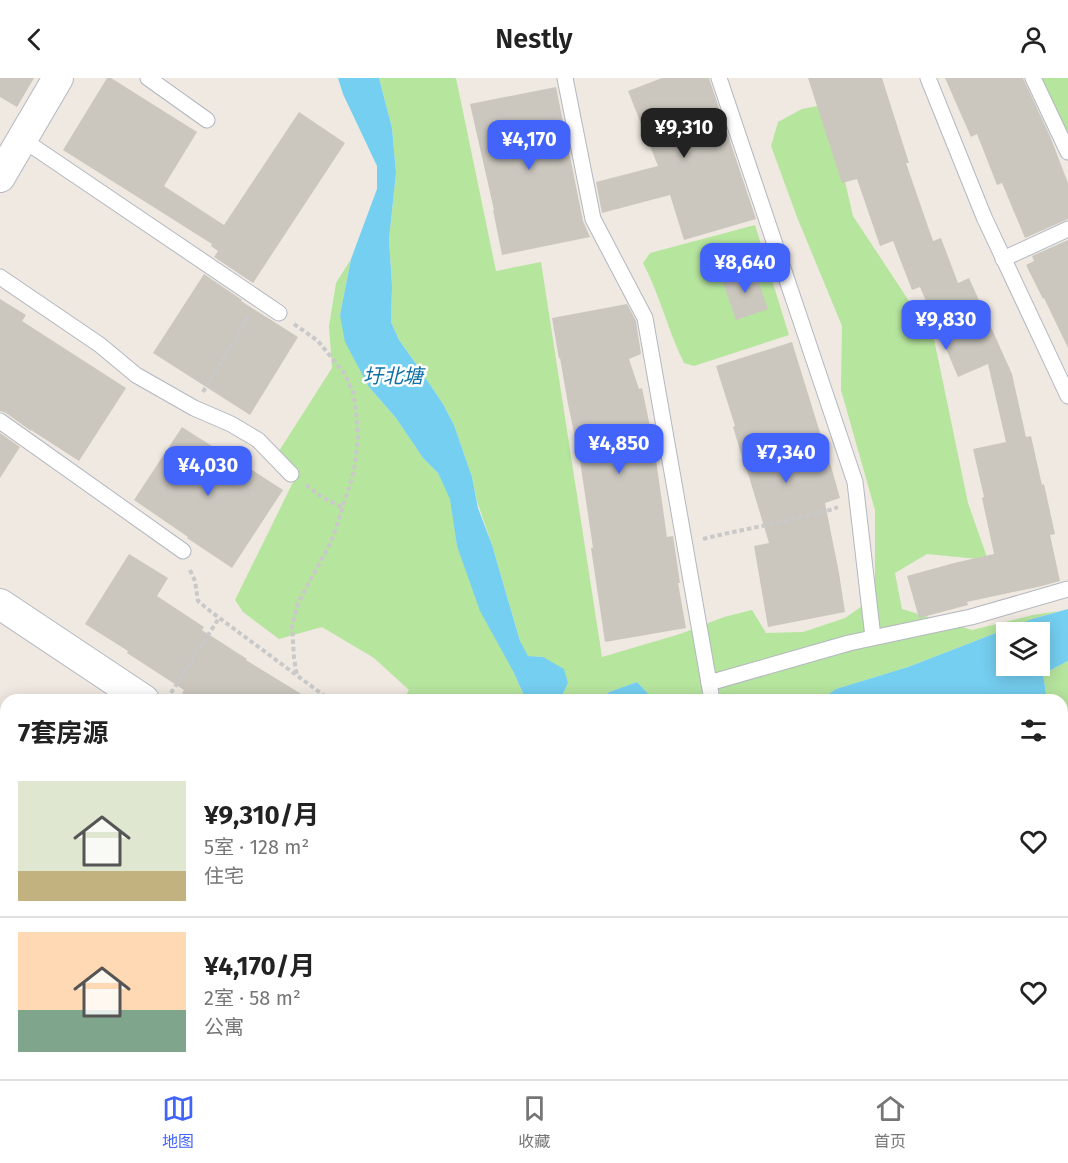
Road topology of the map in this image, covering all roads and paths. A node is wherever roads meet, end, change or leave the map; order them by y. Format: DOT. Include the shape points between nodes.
graph roads {
  1 [pos="58,78"];
  2 [pos="148,78"];
  3 [pos="565,78"];
  4 [pos="719,78"];
  5 [pos="928,78"];
  6 [pos="1033,78"];
  7 [pos="207,120"];
  8 [pos="22,139"];
  9 [pos="1068,152"];
  10 [pos="0,177"];
  11 [pos="1068,229"];
  12 [pos="1003,259"];
  13 [pos="0,277"];
  14 [pos="258,300"];
  15 [pos="279,314"];
  16 [pos="1068,396"];
  17 [pos="194,408"];
  18 [pos="0,421"];
  19 [pos="291,474"];
  20 [pos="857,498"];
  21 [pos="343,508"];
  22 [pos="684,543"];
  23 [pos="183,551"];
  24 [pos="1068,589"];
  25 [pos="0,604"];
  26 [pos="219,618"];
  27 [pos="873,638"];
  28 [pos="297,676"];
  29 [pos="709,683"];
  30 [pos="135,694"];
  31 [pos="170,694"];
  32 [pos="322,694"];
  33 [pos="711,694"];
  1 -- 8 [label="street"];
  2 -- 7 [label="lane"];
  3 -- 22 [label="lane" via="593,219 645,318"];
  4 -- 20 [label="lane" via="855,482"];
  5 -- 12 [label="lane"];
  6 -- 9 [label="lane"];
  8 -- 10 [label="street"];
  8 -- 14 [label="lane"];
  11 -- 12 [label="lane"];
  12 -- 16 [label="lane"];
  13 -- 17 [label="lane" via="100,345 136,375"];
  14 -- 15 [label="lane"];
  14 -- 17 [label="path"];
  15 -- 21 [label="path" via="318,341 345,373 353,392 358,438 354,471"];
  17 -- 19 [label="lane" via="231,423 258,440"];
  18 -- 23 [label="lane"];
  19 -- 21 [label="path"];
  20 -- 22 [label="path" via="819,513"];
  20 -- 27 [label="lane"];
  21 -- 28 [label="path" via="331,542 298,603 292,626"];
  22 -- 29 [label="lane"];
  23 -- 26 [label="path" via="198,601"];
  24 -- 27 [label="lane" via="971,617"];
  25 -- 30 [label="street"];
  26 -- 28 [label="path"];
  26 -- 31 [label="path"];
  27 -- 29 [label="lane"];
  28 -- 32 [label="path"];
  29 -- 33 [label="lane"];
}
